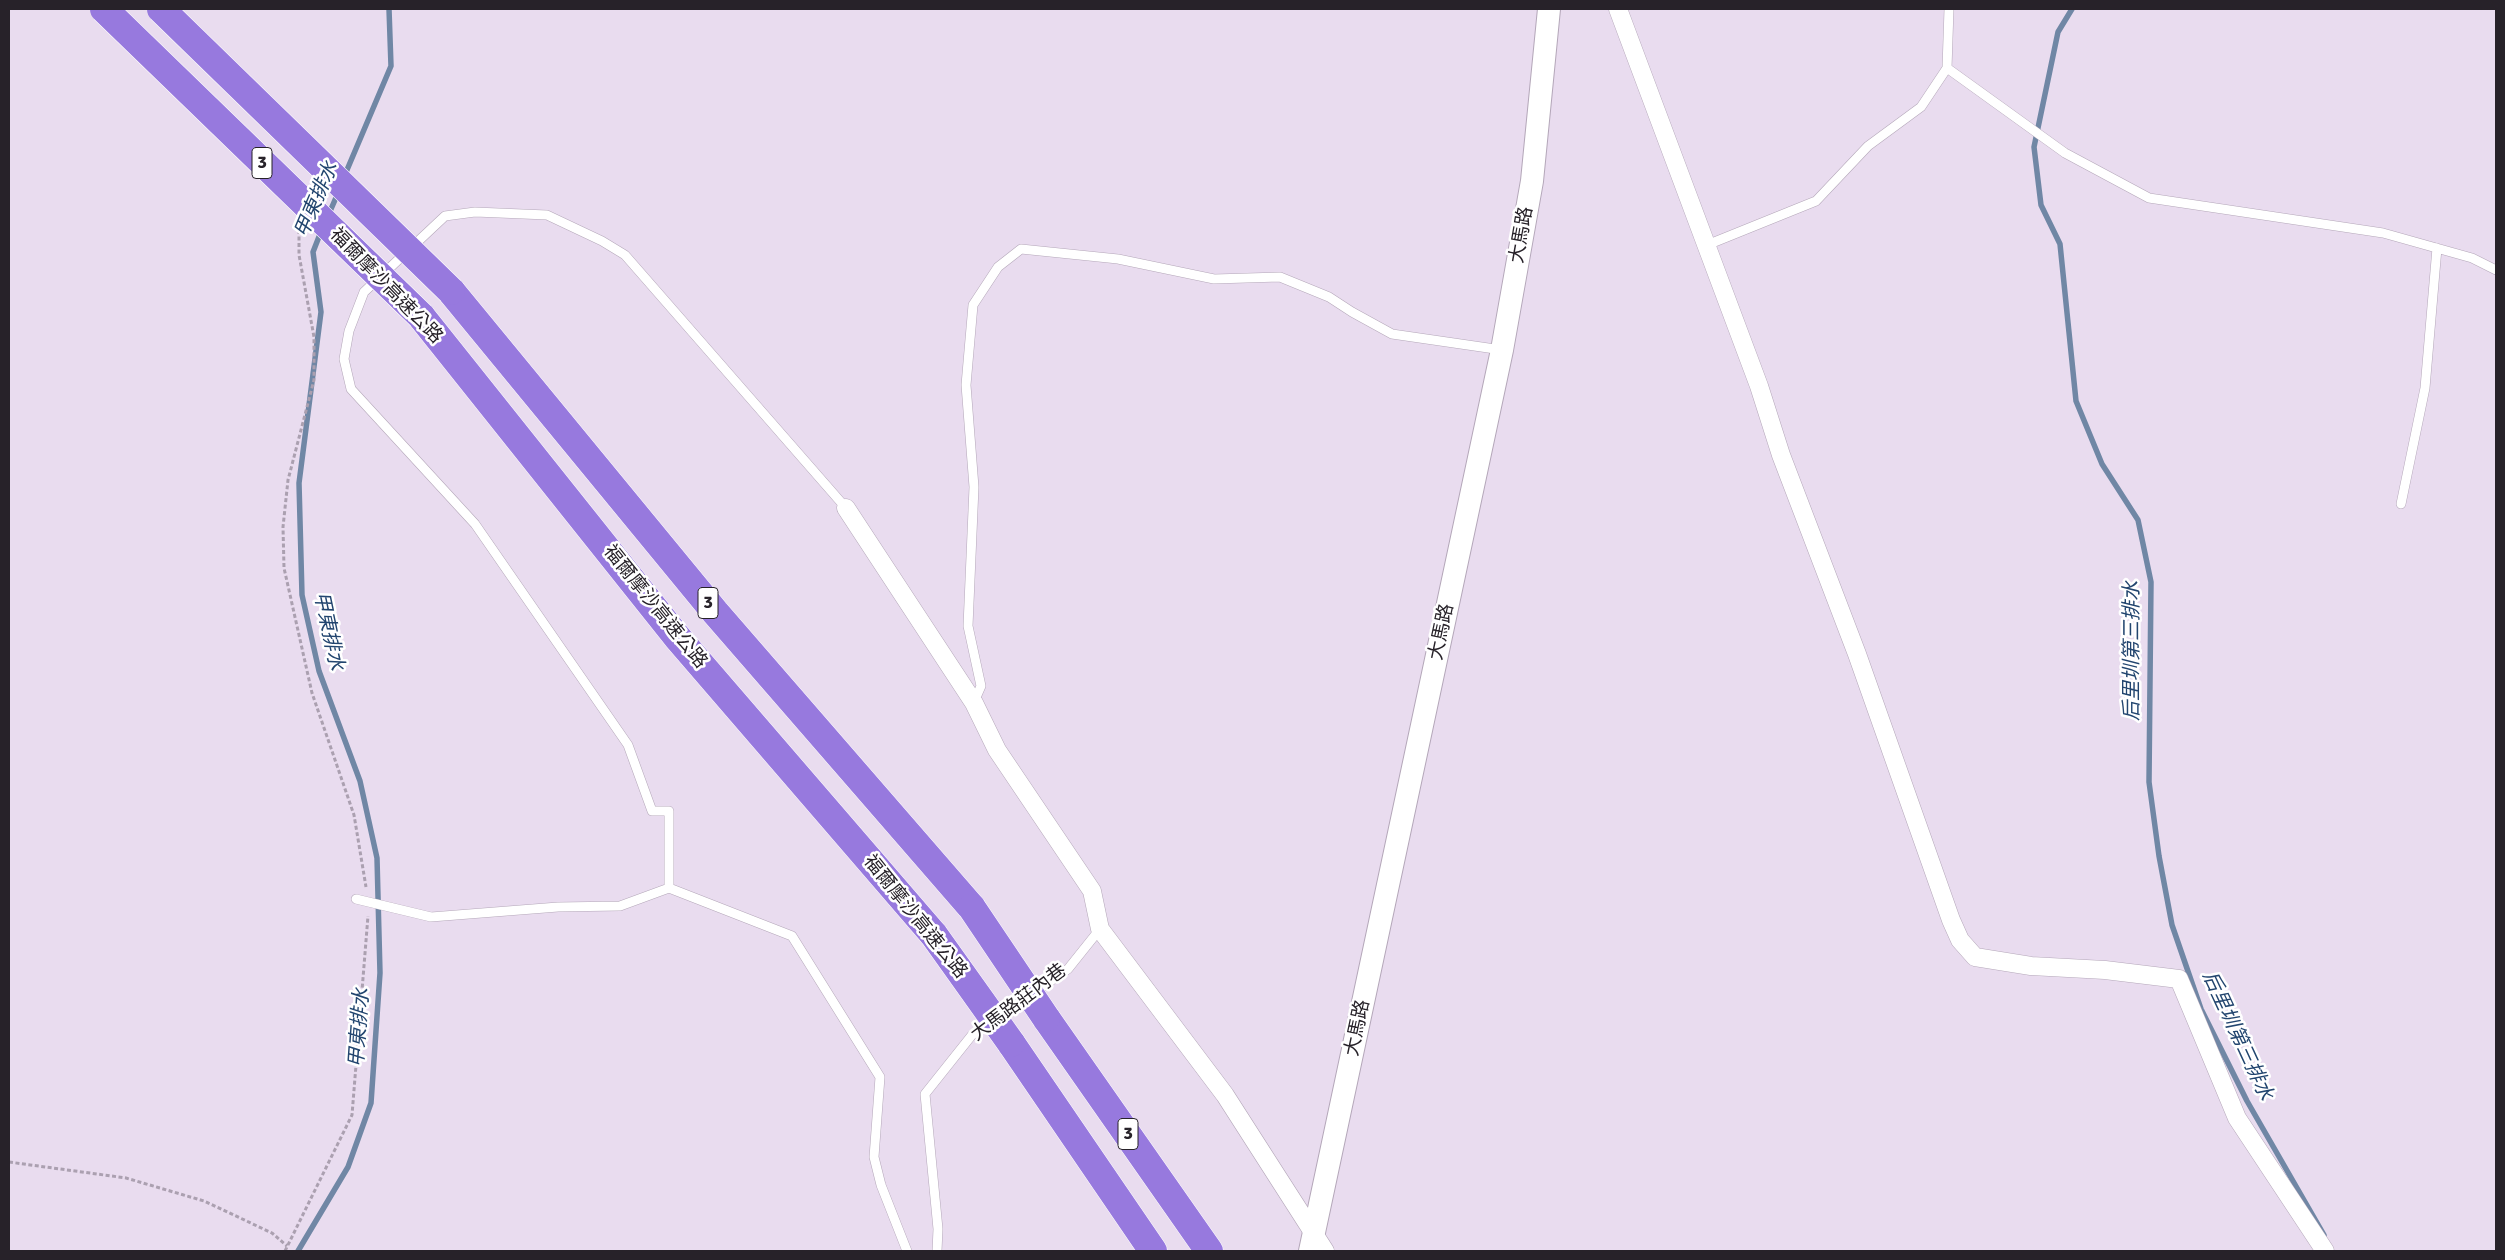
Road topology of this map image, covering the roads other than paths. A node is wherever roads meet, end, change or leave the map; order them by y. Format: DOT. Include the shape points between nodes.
graph roads {
  1 [pos="104,9"];
  2 [pos="161,9"];
  3 [pos="1549,9"];
  4 [pos="1618,9"];
  5 [pos="1949,9"];
  6 [pos="1947,68"];
  7 [pos="1706,245"];
  8 [pos="2437,248"];
  9 [pos="2496,270"];
  10 [pos="1502,350"];
  11 [pos="2401,504"];
  12 [pos="846,508"];
  13 [pos="974,703"];
  14 [pos="669,888"];
  15 [pos="356,899"];
  16 [pos="1100,929"];
  17 [pos="1317,1245"];
  18 [pos="907,1251"];
  19 [pos="937,1251"];
  20 [pos="1153,1251"];
  21 [pos="1209,1251"];
  22 [pos="2325,1251"];
  1 -- 20 [label="highway, 福爾摩沙高速公路 / 3, bridge" via="421,316 678,637 934,936"];
  2 -- 21 [label="highway, 3, bridge" via="451,291 715,612 972,908"];
  3 -- 10 [label="street, 大馬路" via="1532,181"];
  4 -- 7 [label="street"];
  5 -- 6 [label="lane"];
  6 -- 7 [label="lane" via="1921,107 1868,146 1816,201"];
  6 -- 8 [label="lane" via="2065,152 2149,198 2383,233"];
  7 -- 22 [label="street" via="1759,386 1780,455 1857,654 1960,940 1975,956 2031,966 2179,979 2237,1118"];
  8 -- 9 [label="lane" via="2472,258"];
  8 -- 11 [label="lane" via="2425,388"];
  10 -- 13 [label="lane" via="1392,334 1329,297 1280,277 1214,279 1118,259 1021,249 998,267 973,305 966,385 974,487 968,626 981,686"];
  10 -- 17 [label="street, 大馬路"];
  12 -- 13 [label="street"];
  12 -- 14 [label="lane" via="624,255 602,241 547,216 475,212 445,216 364,292 349,331 344,359 351,389 475,524 628,745 652,811 669,812"];
  13 -- 16 [label="street" via="997,750 1092,891"];
  14 -- 15 [label="lane" via="620,906 558,907 431,917"];
  14 -- 18 [label="lane" via="792,936 880,1076 874,1158 881,1186"];
  16 -- 17 [label="street" via="1224,1095"];
  16 -- 19 [label="lane, 大馬路莊內巷" via="1068,969 972,1035 925,1094 938,1229"];
}
